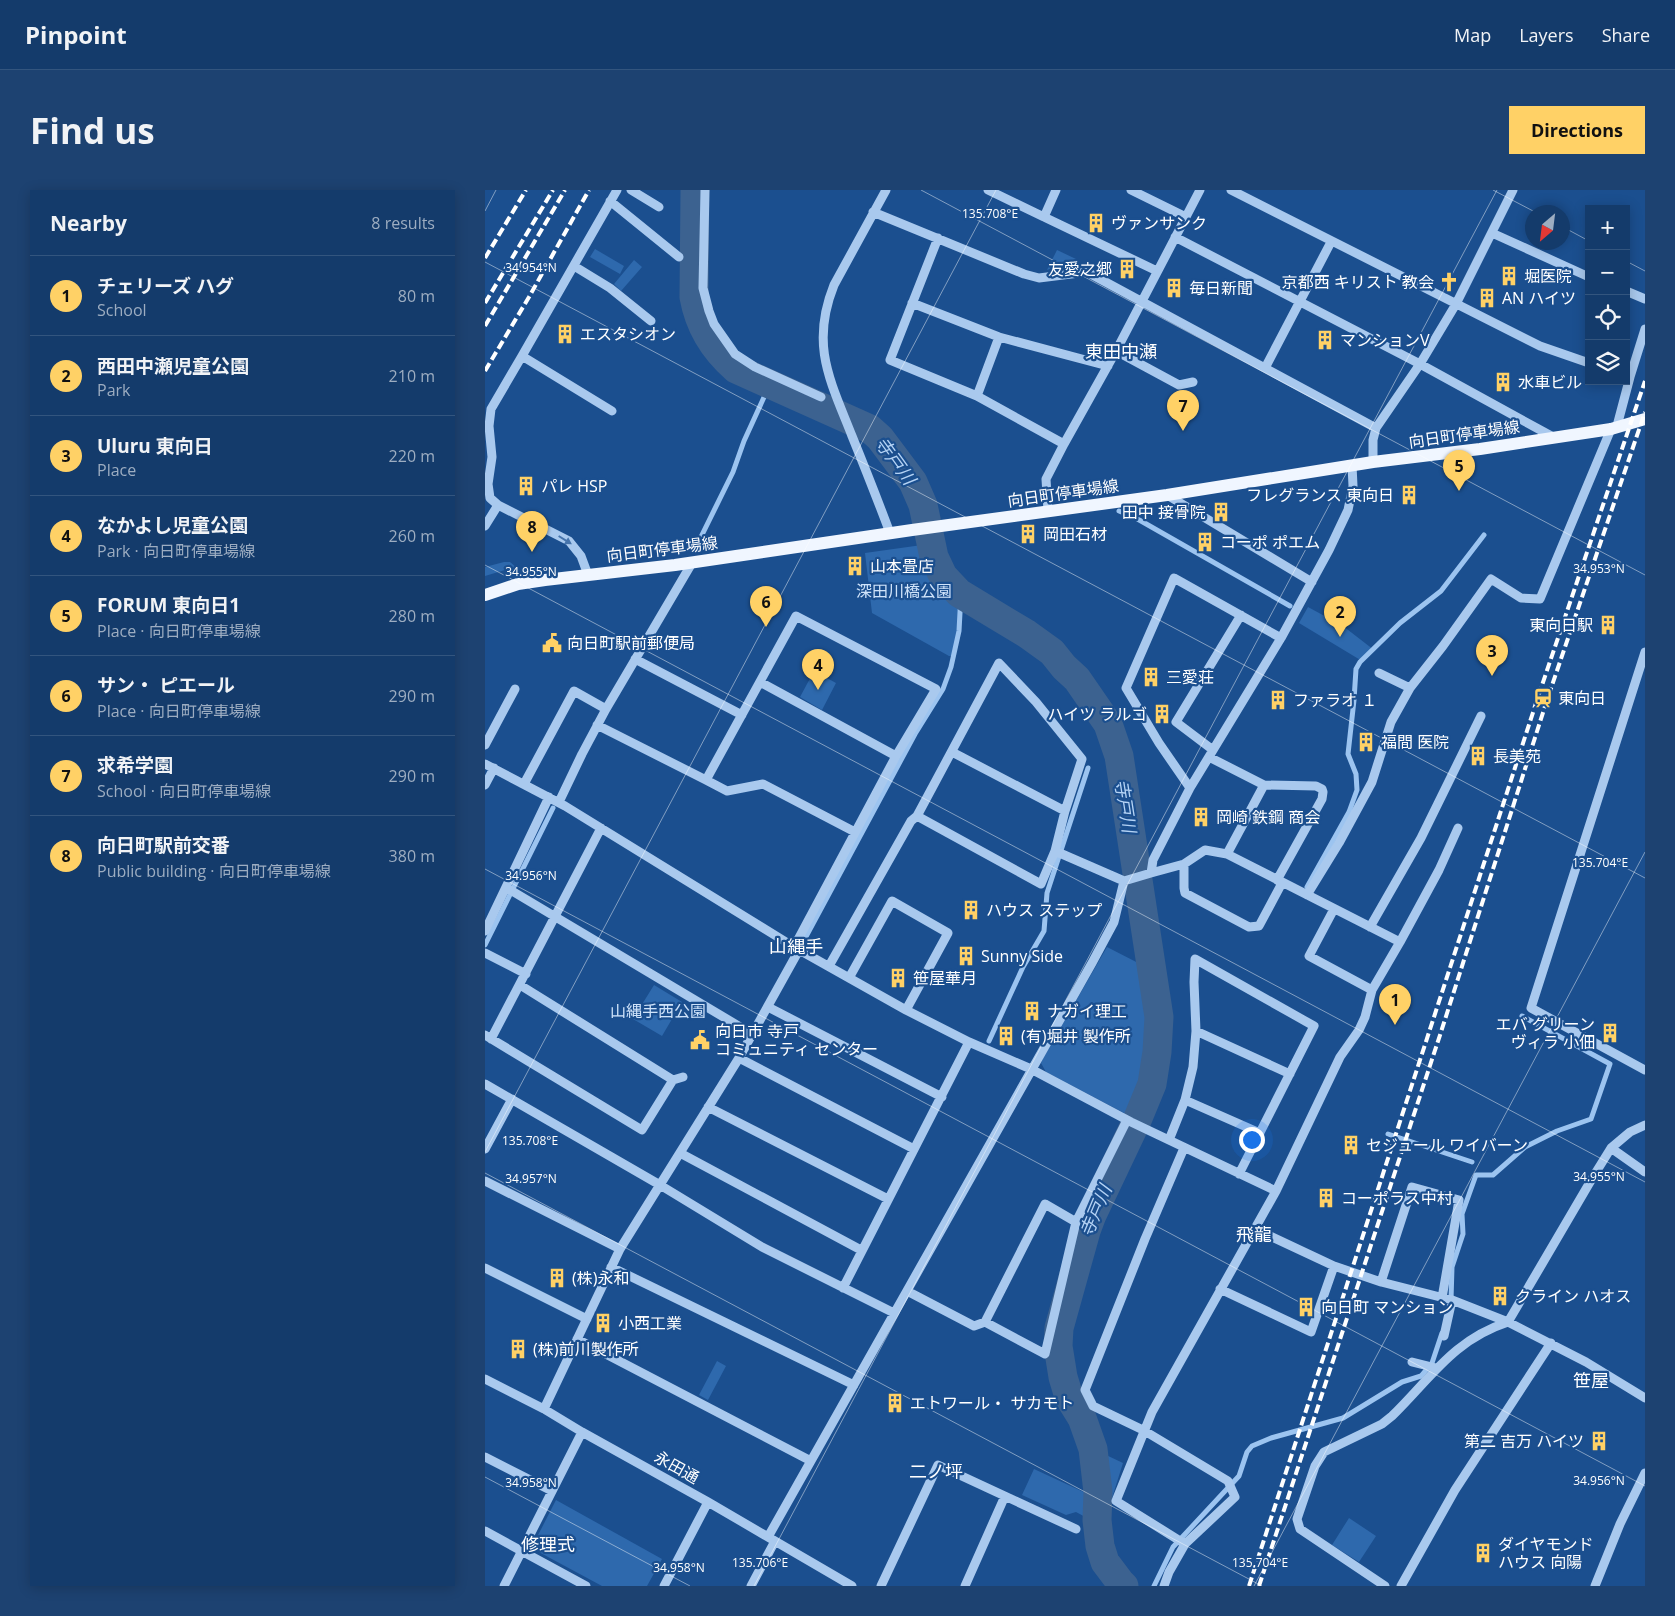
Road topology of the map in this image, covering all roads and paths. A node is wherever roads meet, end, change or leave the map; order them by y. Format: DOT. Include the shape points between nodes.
graph roads {
  1 [pos="617,190"];
  2 [pos="631,190"];
  3 [pos="705,190"];
  4 [pos="886,190"];
  5 [pos="988,190"];
  6 [pos="1056,190"];
  7 [pos="1131,190"];
  8 [pos="1200,190"];
  9 [pos="1231,190"];
  10 [pos="1513,190"];
  11 [pos="610,201"];
  12 [pos="659,207"];
  13 [pos="873,212"];
  14 [pos="1044,217"];
  15 [pos="1186,217"];
  16 [pos="1492,233"];
  17 [pos="1175,237"];
  18 [pos="938,238"];
  19 [pos="1331,242"];
  20 [pos="679,257"];
  21 [pos="574,266"];
  22 [pos="1157,271"];
  23 [pos="1585,275"];
  24 [pos="1630,293"];
  25 [pos="1645,299"];
  26 [pos="1142,300"];
  27 [pos="1300,302"];
  28 [pos="912,303"];
  29 [pos="1456,304"];
  30 [pos="651,321"];
  31 [pos="1645,329"];
  32 [pos="999,337"];
  33 [pos="1115,352"];
  34 [pos="522,356"];
  35 [pos="1585,362"];
  36 [pos="1419,364"];
  37 [pos="1108,366"];
  38 [pos="1265,368"];
  39 [pos="1630,370"];
  40 [pos="1193,382"];
  41 [pos="1626,385"];
  42 [pos="977,396"];
  43 [pos="821,397"];
  44 [pos="612,411"];
  45 [pos="1645,419"];
  46 [pos="1376,428"];
  47 [pos="1614,428"];
  48 [pos="1555,438"];
  49 [pos="1064,444"];
  50 [pos="1373,462"];
  51 [pos="1352,465"];
  52 [pos="1167,495"];
  53 [pos="498,505"];
  54 [pos="1048,511"];
  55 [pos="485,526"];
  56 [pos="889,533"];
  57 [pos="692,563"];
  58 [pos="588,575"];
  59 [pos="1312,582"];
  60 [pos="485,594"];
  61 [pos="1241,615"];
  62 [pos="1281,638"];
  63 [pos="1645,652"];
  64 [pos="635,659"];
  65 [pos="1379,673"];
  66 [pos="760,682"];
  67 [pos="1410,688"];
  68 [pos="515,689"];
  69 [pos="606,709"];
  70 [pos="742,715"];
  71 [pos="1481,716"];
  72 [pos="597,725"];
  73 [pos="485,745"];
  74 [pos="952,752"];
  75 [pos="1211,754"];
  76 [pos="896,756"];
  77 [pos="485,764"];
  78 [pos="494,768"];
  79 [pos="706,780"];
  80 [pos="524,784"];
  81 [pos="485,785"];
  82 [pos="1264,785"];
  83 [pos="1190,788"];
  84 [pos="549,797"];
  85 [pos="559,802"];
  86 [pos="1065,811"];
  87 [pos="917,816"];
  88 [pos="601,828"];
  89 [pos="1458,828"];
  90 [pos="855,832"];
  91 [pos="1055,851"];
  92 [pos="1227,854"];
  93 [pos="1184,864"];
  94 [pos="1151,874"];
  95 [pos="1132,879"];
  96 [pos="1279,881"];
  97 [pos="507,888"];
  98 [pos="1307,895"];
  99 [pos="1334,909"];
  100 [pos="556,916"];
  101 [pos="1370,927"];
  102 [pos="485,931"];
  103 [pos="1400,942"];
  104 [pos="796,948"];
  105 [pos="485,953"];
  106 [pos="829,966"];
  107 [pos="526,974"];
  108 [pos="849,978"];
  109 [pos="520,986"];
  110 [pos="1372,990"];
  111 [pos="768,1007"];
  112 [pos="906,1010"];
  113 [pos="1196,1032"];
  114 [pos="752,1034"];
  115 [pos="488,1037"];
  116 [pos="969,1042"];
  117 [pos="739,1058"];
  118 [pos="1031,1069"];
  119 [pos="1645,1070"];
  120 [pos="1290,1074"];
  121 [pos="683,1077"];
  122 [pos="673,1080"];
  123 [pos="485,1084"];
  124 [pos="942,1097"];
  125 [pos="512,1099"];
  126 [pos="1185,1100"];
  127 [pos="709,1107"];
  128 [pos="1129,1121"];
  129 [pos="1645,1125"];
  130 [pos="1260,1133"];
  131 [pos="1169,1140"];
  132 [pos="1184,1148"];
  133 [pos="1611,1148"];
  134 [pos="485,1149"];
  135 [pos="914,1149"];
  136 [pos="680,1153"];
  137 [pos="1645,1172"];
  138 [pos="1239,1174"];
  139 [pos="485,1181"];
  140 [pos="659,1185"];
  141 [pos="1276,1191"];
  142 [pos="888,1199"];
  143 [pos="1076,1222"];
  144 [pos="1255,1229"];
  145 [pos="620,1250"];
  146 [pos="861,1250"];
  147 [pos="1334,1266"];
  148 [pos="611,1267"];
  149 [pos="485,1268"];
  150 [pos="1381,1282"];
  151 [pos="843,1288"];
  152 [pos="1221,1289"];
  153 [pos="907,1291"];
  154 [pos="1442,1298"];
  155 [pos="1452,1300"];
  156 [pos="895,1313"];
  157 [pos="587,1319"];
  158 [pos="985,1322"];
  159 [pos="1508,1322"];
  160 [pos="1444,1336"];
  161 [pos="577,1339"];
  162 [pos="1551,1343"];
  163 [pos="1411,1362"];
  164 [pos="1437,1368"];
  165 [pos="485,1379"];
  166 [pos="854,1385"];
  167 [pos="1645,1398"];
  168 [pos="544,1409"];
  169 [pos="1143,1430"];
  170 [pos="582,1432"];
  171 [pos="485,1457"];
  172 [pos="811,1462"];
  173 [pos="1645,1473"];
  174 [pos="552,1491"];
  175 [pos="1005,1496"];
  176 [pos="709,1502"];
  177 [pos="1076,1529"];
  178 [pos="485,1531"];
  179 [pos="771,1539"];
  180 [pos="1185,1544"];
  181 [pos="522,1551"];
  182 [pos="504,1586"];
  183 [pos="586,1586"];
  184 [pos="663,1586"];
  185 [pos="751,1586"];
  186 [pos="852,1586"];
  187 [pos="881,1586"];
  188 [pos="965,1586"];
  189 [pos="1164,1586"];
  190 [pos="1385,1586"];
  191 [pos="1401,1586"];
  192 [pos="1595,1586"];
  1 -- 11 [label="street"];
  2 -- 12 [label="street"];
  3 -- 43 [label="street" via="703,288 714,324 735,354 755,367"];
  4 -- 13 [label="street"];
  5 -- 14 [label="street"];
  6 -- 14 [label="street"];
  7 -- 15 [label="street"];
  8 -- 15 [label="street"];
  9 -- 19 [label="street"];
  10 -- 16 [label="street"];
  11 -- 20 [label="street"];
  11 -- 21 [label="street"];
  13 -- 18 [label="street"];
  13 -- 56 [label="street" via="829,297 823,323 823,353 829,380"];
  14 -- 22 [label="street"];
  15 -- 17 [label="street"];
  16 -- 23 [label="street"];
  16 -- 29 [label="street"];
  17 -- 22 [label="street"];
  17 -- 27 [label="street"];
  18 -- 26 [label="street" via="1039,278 1087,272"];
  18 -- 28 [label="street"];
  19 -- 27 [label="street"];
  19 -- 29 [label="street"];
  21 -- 30 [label="street" via="610,288"];
  21 -- 34 [label="street"];
  22 -- 26 [label="street"];
  24 -- 25 [label="street"];
  26 -- 33 [label="street"];
  26 -- 38 [label="street"];
  27 -- 36 [label="street"];
  27 -- 38 [label="street"];
  28 -- 32 [label="street"];
  28 -- 42 [label="street" via="890,360"];
  29 -- 35 [label="street" via="1540,346"];
  29 -- 36 [label="street"];
  31 -- 39 [label="street"];
  32 -- 37 [label="street"];
  32 -- 42 [label="street"];
  33 -- 37 [label="street"];
  33 -- 40 [label="street" via="1179,385"];
  34 -- 44 [label="street"];
  34 -- 53 [label="street" via="491,409 489,498"];
  36 -- 46 [label="street"];
  36 -- 48 [label="street"];
  37 -- 49 [label="street"];
  38 -- 46 [label="street"];
  41 -- 47 [label="street"];
  42 -- 49 [label="street"];
  45 -- 47 [label="main road, 向日町停車場線"];
  46 -- 50 [label="street"];
  47 -- 48 [label="main road, 向日町停車場線"];
  47 -- 67 [label="street" via="1540,598 1521,598 1491,580"];
  48 -- 50 [label="main road, 向日町停車場線"];
  49 -- 54 [label="street" via="1046,479"];
  50 -- 51 [label="main road, 向日町停車場線"];
  51 -- 52 [label="main road, 向日町停車場線"];
  51 -- 59 [label="street" via="1353,486 1348,510"];
  52 -- 54 [label="main road, 向日町停車場線"];
  52 -- 59 [label="street"];
  53 -- 55 [label="street"];
  53 -- 58 [label="street, one-way" via="569,541 581,556"];
  54 -- 56 [label="main road, 向日町停車場線"];
  56 -- 57 [label="main road, 向日町停車場線"];
  57 -- 58 [label="main road, 向日町停車場線"];
  57 -- 64 [label="street"];
  58 -- 60 [label="main road, 向日町停車場線" via="518,584"];
  59 -- 62 [label="street"];
  61 -- 62 [label="street"];
  61 -- 75 [label="street" via="1176,722"];
  61 -- 83 [label="street" via="1174,578 1125,688"];
  62 -- 75 [label="street"];
  63 -- 119 [label="street" via="1531,1008"];
  64 -- 69 [label="street"];
  64 -- 70 [label="street"];
  65 -- 67 [label="street"];
  66 -- 70 [label="street"];
  66 -- 76 [label="street"];
  66 -- 76 [label="street" via="796,616 936,689"];
  67 -- 98 [label="street" via="1391,722 1368,788"];
  68 -- 73 [label="street"];
  69 -- 72 [label="street"];
  69 -- 80 [label="street" via="574,691"];
  70 -- 79 [label="street"];
  71 -- 101 [label="street" via="1421,838"];
  72 -- 79 [label="street"];
  72 -- 85 [label="street"];
  74 -- 86 [label="street"];
  74 -- 86 [label="street" via="999,662 1082,759"];
  74 -- 87 [label="street"];
  75 -- 82 [label="street"];
  75 -- 83 [label="street"];
  76 -- 90 [label="street"];
  77 -- 78 [label="street"];
  78 -- 80 [label="street"];
  78 -- 81 [label="street"];
  79 -- 90 [label="street" via="727,791 763,784"];
  80 -- 84 [label="street"];
  82 -- 92 [label="street"];
  82 -- 96 [label="street" via="1316,786 1323,792"];
  83 -- 94 [label="street" via="1153,860"];
  84 -- 85 [label="street"];
  84 -- 97 [label="street"];
  85 -- 88 [label="street"];
  86 -- 91 [label="street"];
  87 -- 91 [label="street" via="1041,884"];
  87 -- 106 [label="street" via="911,821"];
  88 -- 100 [label="street"];
  88 -- 104 [label="street"];
  89 -- 103 [label="street"];
  90 -- 104 [label="street"];
  91 -- 95 [label="street"];
  92 -- 93 [label="street" via="1205,850"];
  92 -- 96 [label="street"];
  93 -- 94 [label="street"];
  93 -- 96 [label="street" via="1185,893 1249,927 1259,926"];
  94 -- 95 [label="street"];
  95 -- 118 [label="street" via="1114,922"];
  96 -- 98 [label="street"];
  97 -- 100 [label="street"];
  97 -- 102 [label="street"];
  98 -- 99 [label="street"];
  99 -- 101 [label="street"];
  99 -- 110 [label="street" via="1309,956"];
  100 -- 107 [label="street"];
  100 -- 114 [label="street"];
  101 -- 103 [label="street"];
  103 -- 110 [label="street"];
  104 -- 106 [label="street"];
  104 -- 111 [label="street"];
  105 -- 107 [label="street"];
  106 -- 108 [label="street"];
  107 -- 109 [label="street"];
  108 -- 112 [label="street"];
  108 -- 112 [label="street" via="892,901 948,933"];
  109 -- 115 [label="street"];
  109 -- 122 [label="street"];
  110 -- 141 [label="street" via="1359,1030 1340,1058"];
  111 -- 114 [label="street"];
  111 -- 124 [label="street"];
  112 -- 116 [label="street"];
  113 -- 120 [label="street"];
  113 -- 120 [label="street" via="1195,959 1314,1026"];
  113 -- 126 [label="street"];
  114 -- 117 [label="street"];
  115 -- 122 [label="street" via="642,1130"];
  116 -- 118 [label="street"];
  116 -- 124 [label="street"];
  117 -- 127 [label="street"];
  117 -- 135 [label="street"];
  118 -- 128 [label="street"];
  118 -- 153 [label="street"];
  120 -- 130 [label="street"];
  121 -- 122 [label="street"];
  123 -- 125 [label="street"];
  124 -- 135 [label="street"];
  125 -- 134 [label="street"];
  125 -- 140 [label="street"];
  126 -- 130 [label="street"];
  126 -- 131 [label="street"];
  127 -- 136 [label="street"];
  127 -- 142 [label="street"];
  128 -- 131 [label="street"];
  128 -- 143 [label="street"];
  129 -- 133 [label="street" via="1630,1132"];
  130 -- 138 [label="street"];
  131 -- 132 [label="street"];
  132 -- 138 [label="street"];
  132 -- 169 [label="street" via="1085,1390 1093,1406"];
  133 -- 137 [label="street"];
  133 -- 159 [label="street"];
  135 -- 142 [label="street"];
  136 -- 140 [label="street"];
  136 -- 146 [label="street"];
  138 -- 141 [label="street"];
  139 -- 145 [label="street"];
  140 -- 145 [label="street"];
  140 -- 151 [label="street" via="762,1247"];
  141 -- 144 [label="street"];
  142 -- 146 [label="street"];
  143 -- 158 [label="street" via="1045,1204"];
  143 -- 158 [label="street" via="1045,1354"];
  144 -- 147 [label="street"];
  144 -- 152 [label="street"];
  145 -- 148 [label="street"];
  146 -- 151 [label="street"];
  147 -- 150 [label="street"];
  147 -- 152 [label="street" via="1311,1332"];
  148 -- 157 [label="street"];
  148 -- 166 [label="street"];
  149 -- 157 [label="street"];
  150 -- 154 [label="street"];
  150 -- 154 [label="street" via="1412,1187 1459,1200"];
  151 -- 156 [label="street"];
  152 -- 169 [label="street"];
  153 -- 156 [label="street"];
  153 -- 158 [label="street" via="974,1326"];
  154 -- 155 [label="street"];
  155 -- 159 [label="street"];
  155 -- 160 [label="street"];
  156 -- 166 [label="street"];
  157 -- 161 [label="street"];
  159 -- 162 [label="street"];
  159 -- 164 [label="street" via="1469,1340"];
  161 -- 168 [label="street"];
  161 -- 172 [label="street"];
  162 -- 167 [label="street"];
  162 -- 191 [label="street" via="1455,1490"];
  163 -- 164 [label="street"];
  164 -- 190 [label="street" via="1382,1424 1323,1452 1297,1519 1300,1529"];
  165 -- 168 [label="street, 永田通"];
  166 -- 172 [label="street"];
  168 -- 170 [label="street, 永田通"];
  169 -- 180 [label="street" via="1116,1501"];
  169 -- 180 [label="street" via="1227,1481 1235,1497"];
  170 -- 174 [label="street"];
  170 -- 176 [label="street, 永田通"];
  171 -- 174 [label="street"];
  172 -- 179 [label="street"];
  173 -- 192 [label="street"];
  174 -- 181 [label="street"];
  175 -- 177 [label="street"];
  175 -- 187 [label="street" via="938,1465"];
  175 -- 188 [label="street"];
  176 -- 179 [label="street, 永田通"];
  176 -- 184 [label="street"];
  178 -- 181 [label="street"];
  179 -- 185 [label="street"];
  179 -- 186 [label="street, 永田通"];
  180 -- 189 [label="street"];
  181 -- 182 [label="street"];
  181 -- 183 [label="street"];
}
